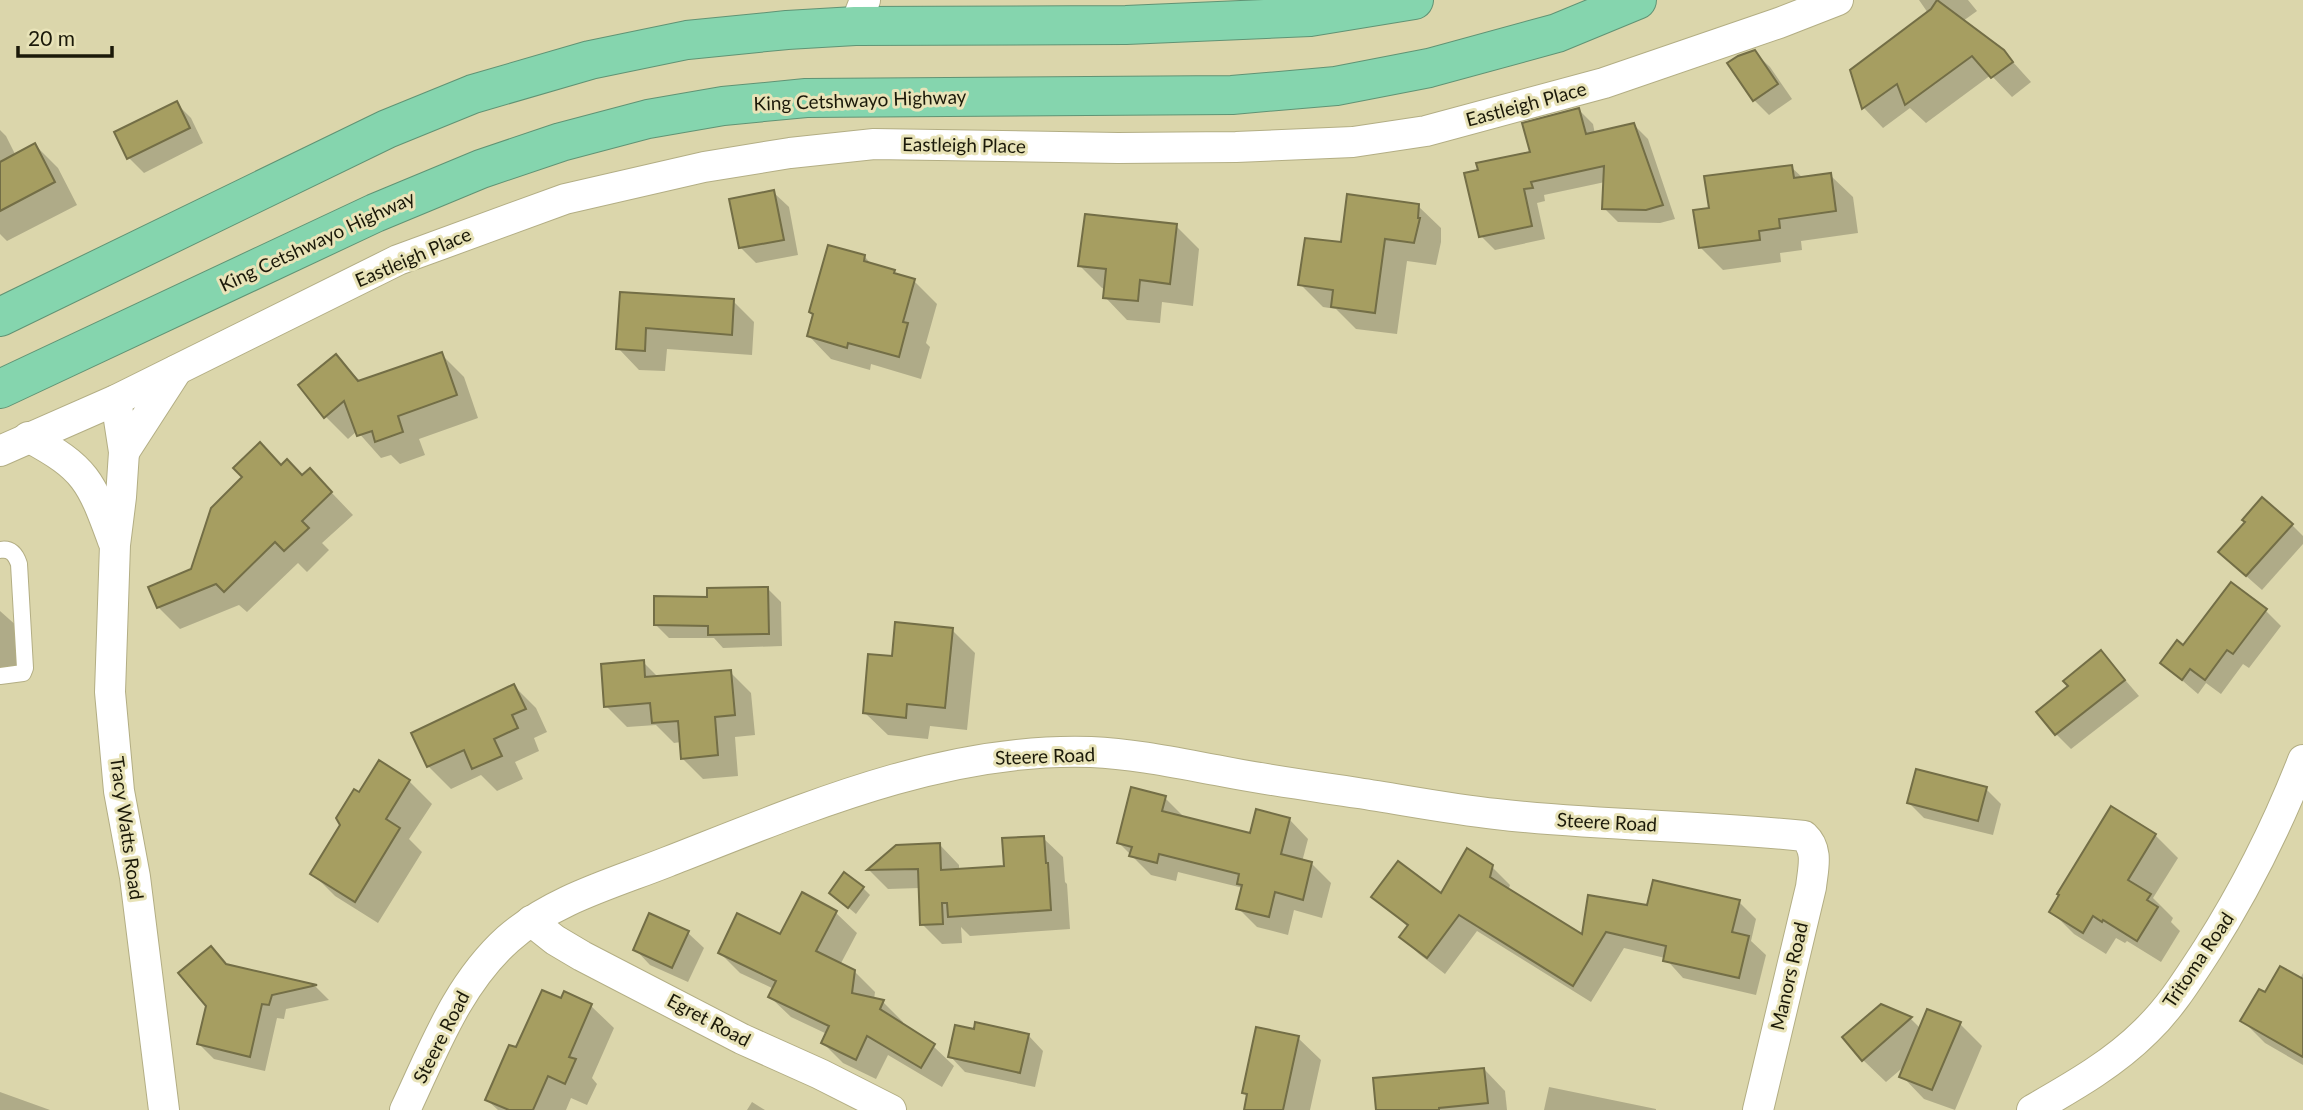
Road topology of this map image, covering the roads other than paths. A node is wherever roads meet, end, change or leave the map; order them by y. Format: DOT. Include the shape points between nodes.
graph roads {
  1 [pos="1414,0"];
  2 [pos="1637,0"];
  3 [pos="1838,0"];
  4 [pos="860,13"];
  5 [pos="0,317"];
  6 [pos="177,369"];
  7 [pos="0,388"];
  8 [pos="116,400"];
  9 [pos="28,437"];
  10 [pos="0,451"];
  11 [pos="124,452"];
  12 [pos="115,545"];
  13 [pos="0,550"];
  14 [pos="0,676"];
  15 [pos="2303,760"];
  16 [pos="1811,842"];
  17 [pos="531,921"];
  18 [pos="164,1110"];
  19 [pos="405,1110"];
  20 [pos="891,1110"];
  21 [pos="1758,1110"];
  22 [pos="2032,1110"];
  1 -- 4 [label="highway" via="1310,18 1113,26"];
  2 -- 7 [label="highway, King Cetshwayo Highway" via="1557,33 1429,68 1336,86 1232,95 806,98 648,118 561,142 375,213"];
  3 -- 6 [label="street, Eastleigh Place" via="1604,83 1414,133 1353,142 1118,148 874,144 704,167 565,199 460,236 398,260"];
  4 -- 5 [label="highway" via="590,60 473,94 387,129"];
  6 -- 8 [label="street, Eastleigh Place"];
  6 -- 11 [label="street"];
  8 -- 9 [label="street"];
  8 -- 11 [label="street, Tracy Watts Road"];
  9 -- 10 [label="street"];
  9 -- 12 [label="street, Tracy Watts Road" via="85,477"];
  11 -- 12 [label="street, Tracy Watts Road"];
  12 -- 18 [label="street, Tracy Watts Road" via="111,704"];
  13 -- 14 [label="lane" via="16,555 19,564 25,668 18,675"];
  15 -- 22 [label="street, Tritoma Road" via="2282,814 2231,913 2177,998 2117,1057"];
  16 -- 17 [label="street, Steere Road" via="1804,836 1754,831 1494,814 1222,772 1161,758 1027,753 928,770 830,799 588,893"];
  16 -- 21 [label="street, Manors Road" via="1815,854 1811,887"];
  17 -- 19 [label="street, Steere Road" via="490,956 457,1000"];
  17 -- 20 [label="street, Egret Road" via="582,956"];
}
